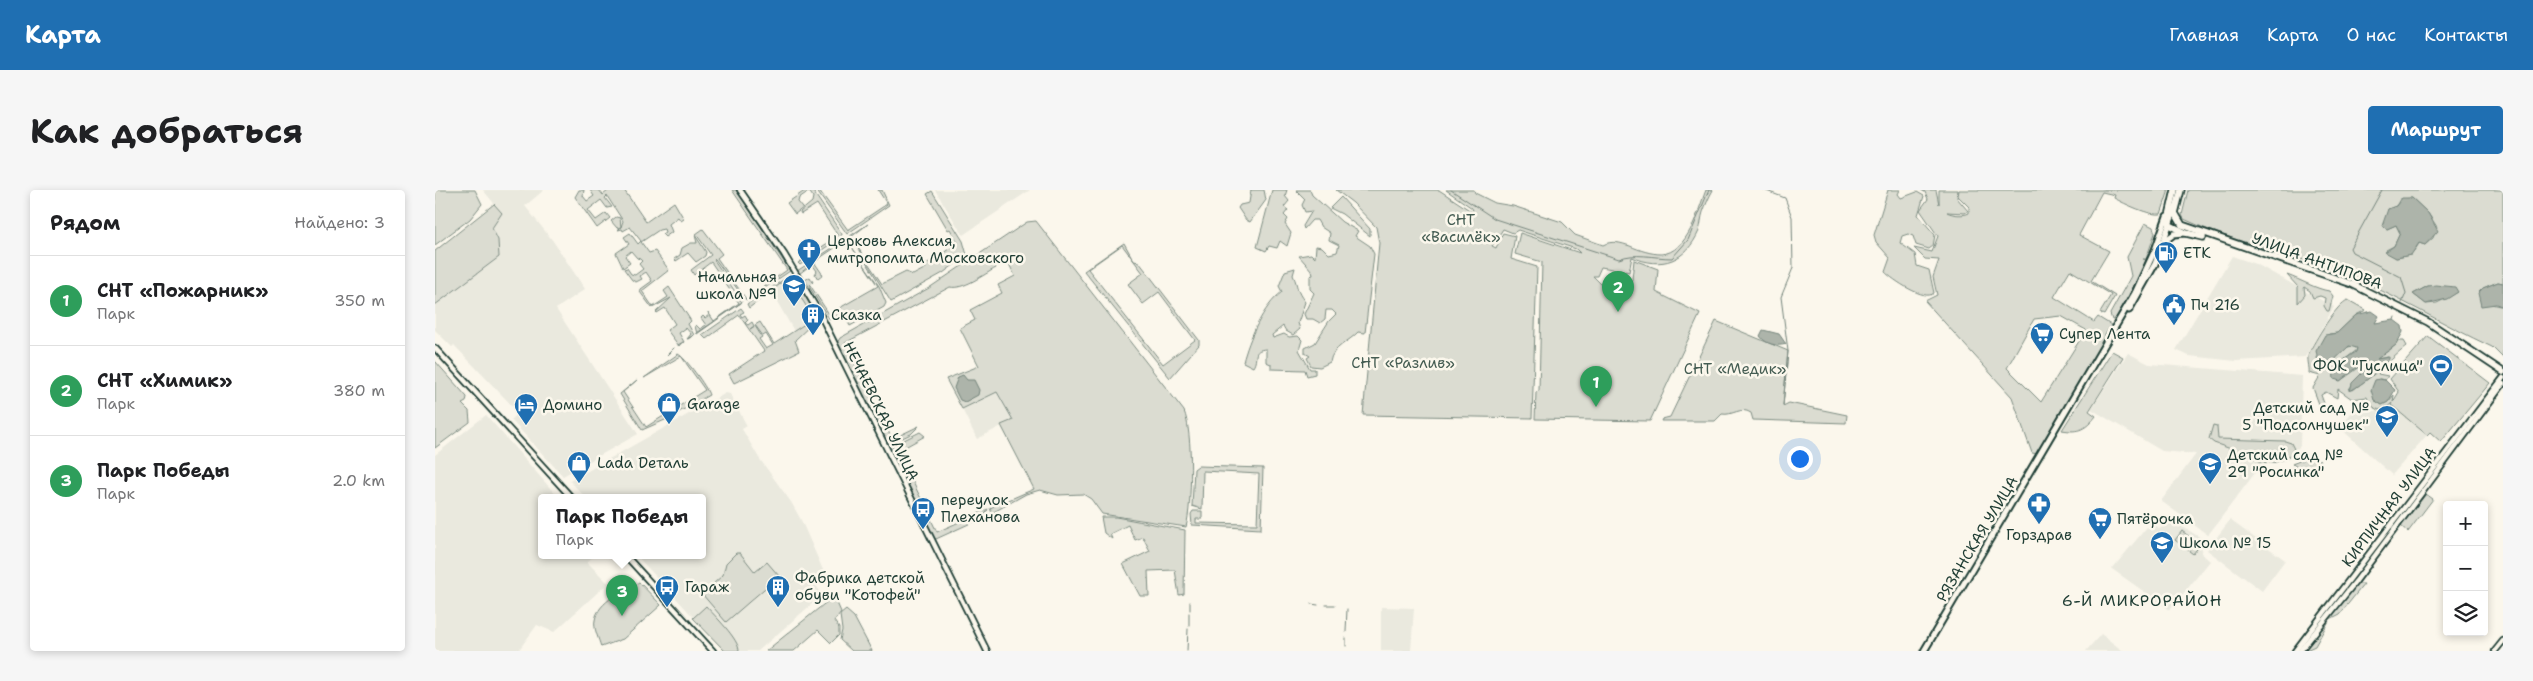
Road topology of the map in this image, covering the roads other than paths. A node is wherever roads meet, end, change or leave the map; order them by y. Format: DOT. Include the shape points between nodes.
graph roads {
  1 [pos="741,190"];
  2 [pos="2175,190"];
  3 [pos="2181,190"];
  4 [pos="2173,207"];
  5 [pos="2170,225"];
  6 [pos="2162,230"];
  7 [pos="2187,231"];
  8 [pos="2164,242"];
  9 [pos="435,348"];
  10 [pos="2503,372"];
  11 [pos="2503,378"];
  12 [pos="2503,384"];
  13 [pos="2050,438"];
  14 [pos="568,494"];
  15 [pos="629,559"];
  16 [pos="2503,641"];
  17 [pos="713,651"];
  18 [pos="987,651"];
  19 [pos="1924,651"];
  20 [pos="2295,651"];
  21 [pos="2300,651"];
  22 [pos="2495,651"];
  1 -- 18 [label="street, НЕЧАЕВСКАЯ УЛИЦА" via="821,316"];
  2 -- 4 [label="main road"];
  3 -- 4 [label="main road"];
  4 -- 5 [label="main road" via="2168,220"];
  4 -- 6 [label="main road, РЯЗАНСКАЯ УЛИЦА"];
  4 -- 7 [label="main road"];
  5 -- 6 [label="main road"];
  5 -- 7 [label="main road, УЛИЦА АНТИПОВА"];
  5 -- 8 [label="main road, РЯЗАНСКАЯ УЛИЦА"];
  6 -- 13 [label="main road, РЯЗАНСКАЯ УЛИЦА" via="2143,279"];
  7 -- 8 [label="main road" via="2174,234"];
  7 -- 10 [label="main road, УЛИЦА АНТИПОВА" via="2319,272 2368,291 2449,335"];
  8 -- 13 [label="main road, РЯЗАНСКАЯ УЛИЦА" via="2143,287"];
  9 -- 14 [label="street"];
  11 -- 20 [label="street, КИРПИЧНАЯ УЛИЦА"];
  12 -- 21 [label="street, КИРПИЧНАЯ УЛИЦА"];
  13 -- 19 [label="main road, РЯЗАНСКАЯ УЛИЦА"];
  15 -- 17 [label="street"];
  16 -- 22 [label="street"];
}
